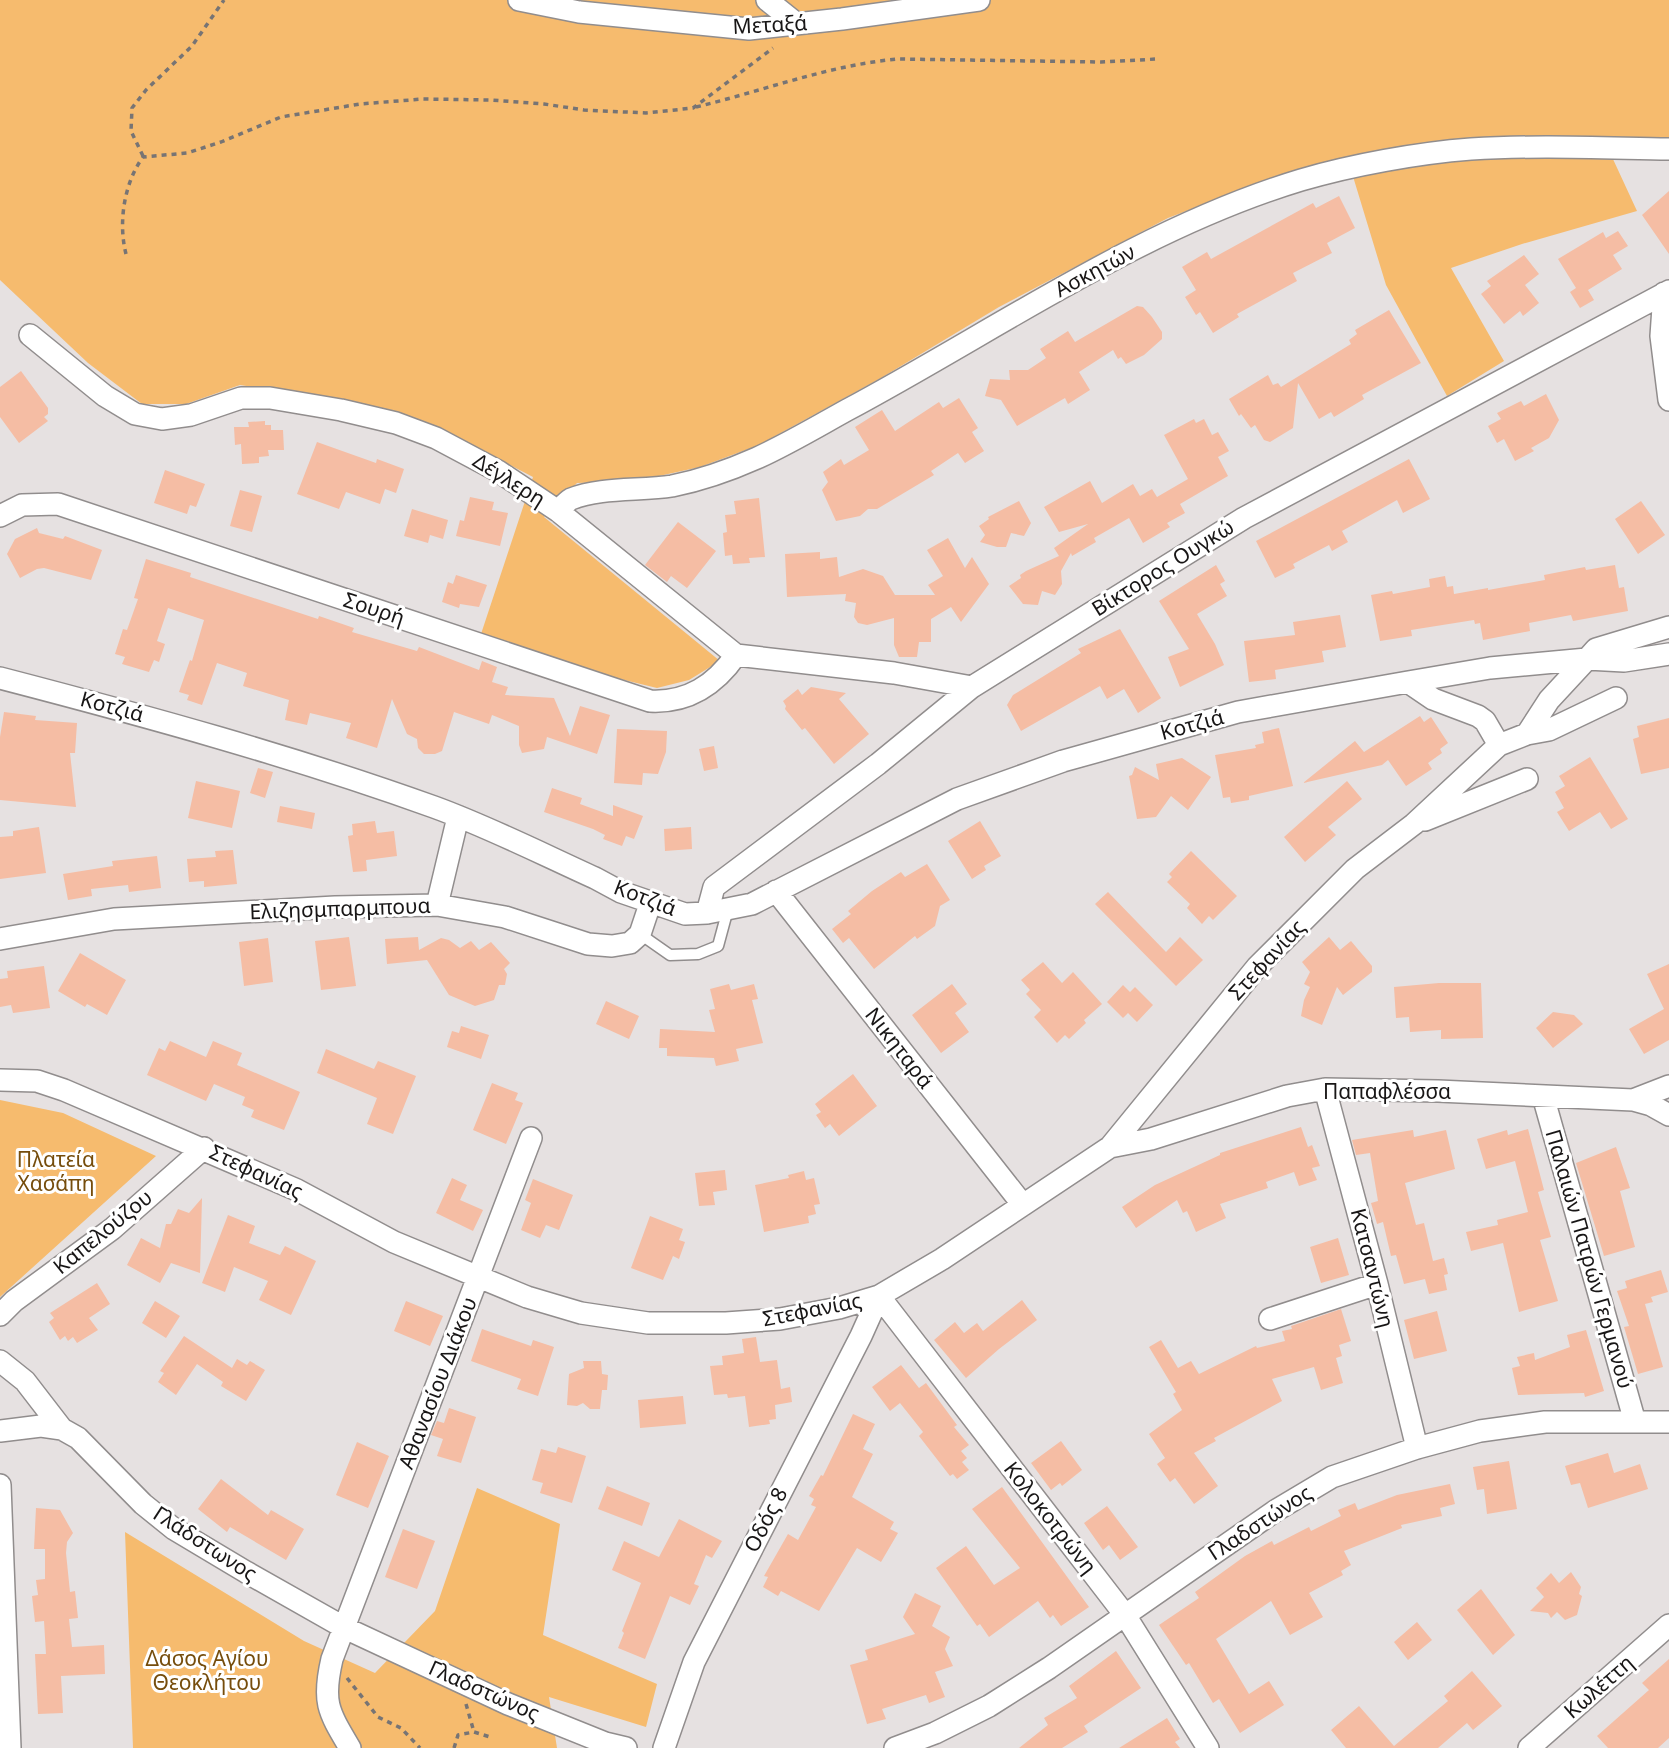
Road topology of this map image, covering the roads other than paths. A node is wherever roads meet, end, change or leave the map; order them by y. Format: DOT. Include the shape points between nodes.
graph roads {
  1 [pos="519,0"];
  2 [pos="767,0"];
  3 [pos="979,0"];
  4 [pos="797,24"];
  5 [pos="1669,149"];
  6 [pos="1667,292"];
  7 [pos="30,335"];
  8 [pos="1669,400"];
  9 [pos="558,511"];
  10 [pos="0,516"];
  11 [pos="1669,627"];
  12 [pos="1669,654"];
  13 [pos="736,655"];
  14 [pos="1587,659"];
  15 [pos="0,678"];
  16 [pos="1408,682"];
  17 [pos="972,687"];
  18 [pos="1616,698"];
  19 [pos="1527,734"];
  20 [pos="1499,746"];
  21 [pos="1527,779"];
  22 [pos="458,817"];
  23 [pos="1414,824"];
  24 [pos="776,891"];
  25 [pos="650,904"];
  26 [pos="437,905"];
  27 [pos="717,911"];
  28 [pos="640,934"];
  29 [pos="0,939"];
  30 [pos="0,1080"];
  31 [pos="1669,1086"];
  32 [pos="1325,1088"];
  33 [pos="1543,1096"];
  34 [pos="1633,1100"];
  35 [pos="1669,1115"];
  36 [pos="531,1138"];
  37 [pos="1110,1147"];
  38 [pos="204,1148"];
  39 [pos="1023,1205"];
  40 [pos="478,1277"];
  41 [pos="1377,1283"];
  42 [pos="879,1296"];
  43 [pos="0,1315"];
  44 [pos="1270,1320"];
  45 [pos="0,1362"];
  46 [pos="1635,1422"];
  47 [pos="1669,1422"];
  48 [pos="62,1429"];
  49 [pos="0,1431"];
  50 [pos="1417,1448"];
  51 [pos="0,1485"];
  52 [pos="1125,1615"];
  53 [pos="1669,1625"];
  54 [pos="345,1628"];
  55 [pos="572,1738"];
  56 [pos="10,1748"];
  57 [pos="350,1748"];
  58 [pos="626,1748"];
  59 [pos="664,1748"];
  60 [pos="895,1748"];
  61 [pos="1208,1748"];
  62 [pos="1530,1748"];
  1 -- 4 [label="street, Μεταξά" via="579,12 708,26 749,29"];
  2 -- 4 [label="street"];
  3 -- 4 [label="street, Μεταξά"];
  5 -- 9 [label="street, Ασκητών" via="1471,149 1391,160 1302,180 1219,209 1140,247 760,457 673,485 569,500"];
  6 -- 8 [label="street" via="1661,336"];
  6 -- 17 [label="street, Βίκτορος Ουγκώ" via="1244,518"];
  7 -- 9 [label="street, Δέγλερη" via="105,396 135,414 162,418 191,415 253,397 341,410 436,438 498,471"];
  9 -- 13 [label="street, Δέγλερη"];
  10 -- 13 [label="street, Σουρή" via="22,505 58,504 650,701 670,702 698,691 722,675"];
  11 -- 14 [label="street, Κοτζιά" via="1596,649"];
  12 -- 14 [label="street"];
  13 -- 17 [label="street"];
  14 -- 16 [label="street, Κοτζιά"];
  14 -- 19 [label="street" via="1549,700"];
  15 -- 22 [label="street, Κοτζιά" via="278,756"];
  16 -- 20 [label="street" via="1433,699 1478,716"];
  16 -- 24 [label="street, Κοτζιά" via="1238,712 1063,761 957,799"];
  17 -- 27 [label="street, Βίκτορος Ουγκώ" via="714,887"];
  18 -- 19 [label="street, Στεφανίας" via="1549,730"];
  19 -- 20 [label="street, Στεφανίας"];
  20 -- 23 [label="street, Στεφανίας"];
  21 -- 23 [label="street"];
  22 -- 25 [label="street, Κοτζιά"];
  22 -- 26 [label="street"];
  23 -- 37 [label="street, Στεφανίας" via="1355,869 1257,967"];
  24 -- 27 [label="street, Κοτζιά" via="752,904"];
  24 -- 39 [label="street, Νικηταρά"];
  25 -- 27 [label="street, Κοτζιά" via="685,914"];
  25 -- 28 [label="street"];
  26 -- 28 [label="street, Ελιζησμπαρμπουα" via="505,917 588,944 630,943"];
  26 -- 29 [label="street, Ελιζησμπαρμπουα" via="114,919"];
  27 -- 28 [label="lane" via="718,946 698,954 670,955"];
  30 -- 38 [label="street, Στεφανίας" via="37,1081"];
  31 -- 34 [label="street"];
  32 -- 33 [label="street, Παπαφλέσσα"];
  32 -- 37 [label="street, Παπαφλέσσα"];
  32 -- 41 [label="street, Κατσαντώνη"];
  33 -- 34 [label="street, Παπαφλέσσα"];
  33 -- 46 [label="street, Παλαιών Πατρών Γερμανού"];
  34 -- 35 [label="street, Παπαφλέσσα"];
  36 -- 40 [label="street, Αθανασίου Διάκου"];
  37 -- 39 [label="street, Στεφανίας"];
  38 -- 40 [label="street, Στεφανίας" via="296,1189 394,1242"];
  38 -- 43 [label="street, Καπελούζου" via="112,1229"];
  39 -- 42 [label="street, Στεφανίας"];
  40 -- 42 [label="street, Στεφανίας" via="581,1313 648,1324 780,1320"];
  40 -- 54 [label="street, Αθανασίου Διάκου"];
  41 -- 44 [label="street"];
  41 -- 50 [label="street, Κατσαντώνη"];
  42 -- 52 [label="street, Κολοκοτρώνη"];
  42 -- 59 [label="street, Οδός 8" via="694,1661"];
  45 -- 48 [label="street, Γλάδστωνος" via="25,1381"];
  46 -- 47 [label="street, Γλαδστώνος"];
  46 -- 50 [label="street, Γλαδστώνος" via="1545,1422 1480,1431"];
  48 -- 49 [label="street" via="41,1426"];
  48 -- 54 [label="street, Γλάδστωνος" via="78,1438 174,1529"];
  50 -- 52 [label="street, Γλαδστώνος" via="1332,1477"];
  51 -- 56 [label="street"];
  52 -- 60 [label="street, Γλαδστώνος" via="989,1706"];
  52 -- 61 [label="street, Κολοκοτρώνη"];
  53 -- 62 [label="street, Κωλέττη"];
  54 -- 55 [label="street, Γλαδστώνος"];
  54 -- 57 [label="street" via="326,1684 332,1717"];
  55 -- 58 [label="street, Γλαδστώνος"];
}
